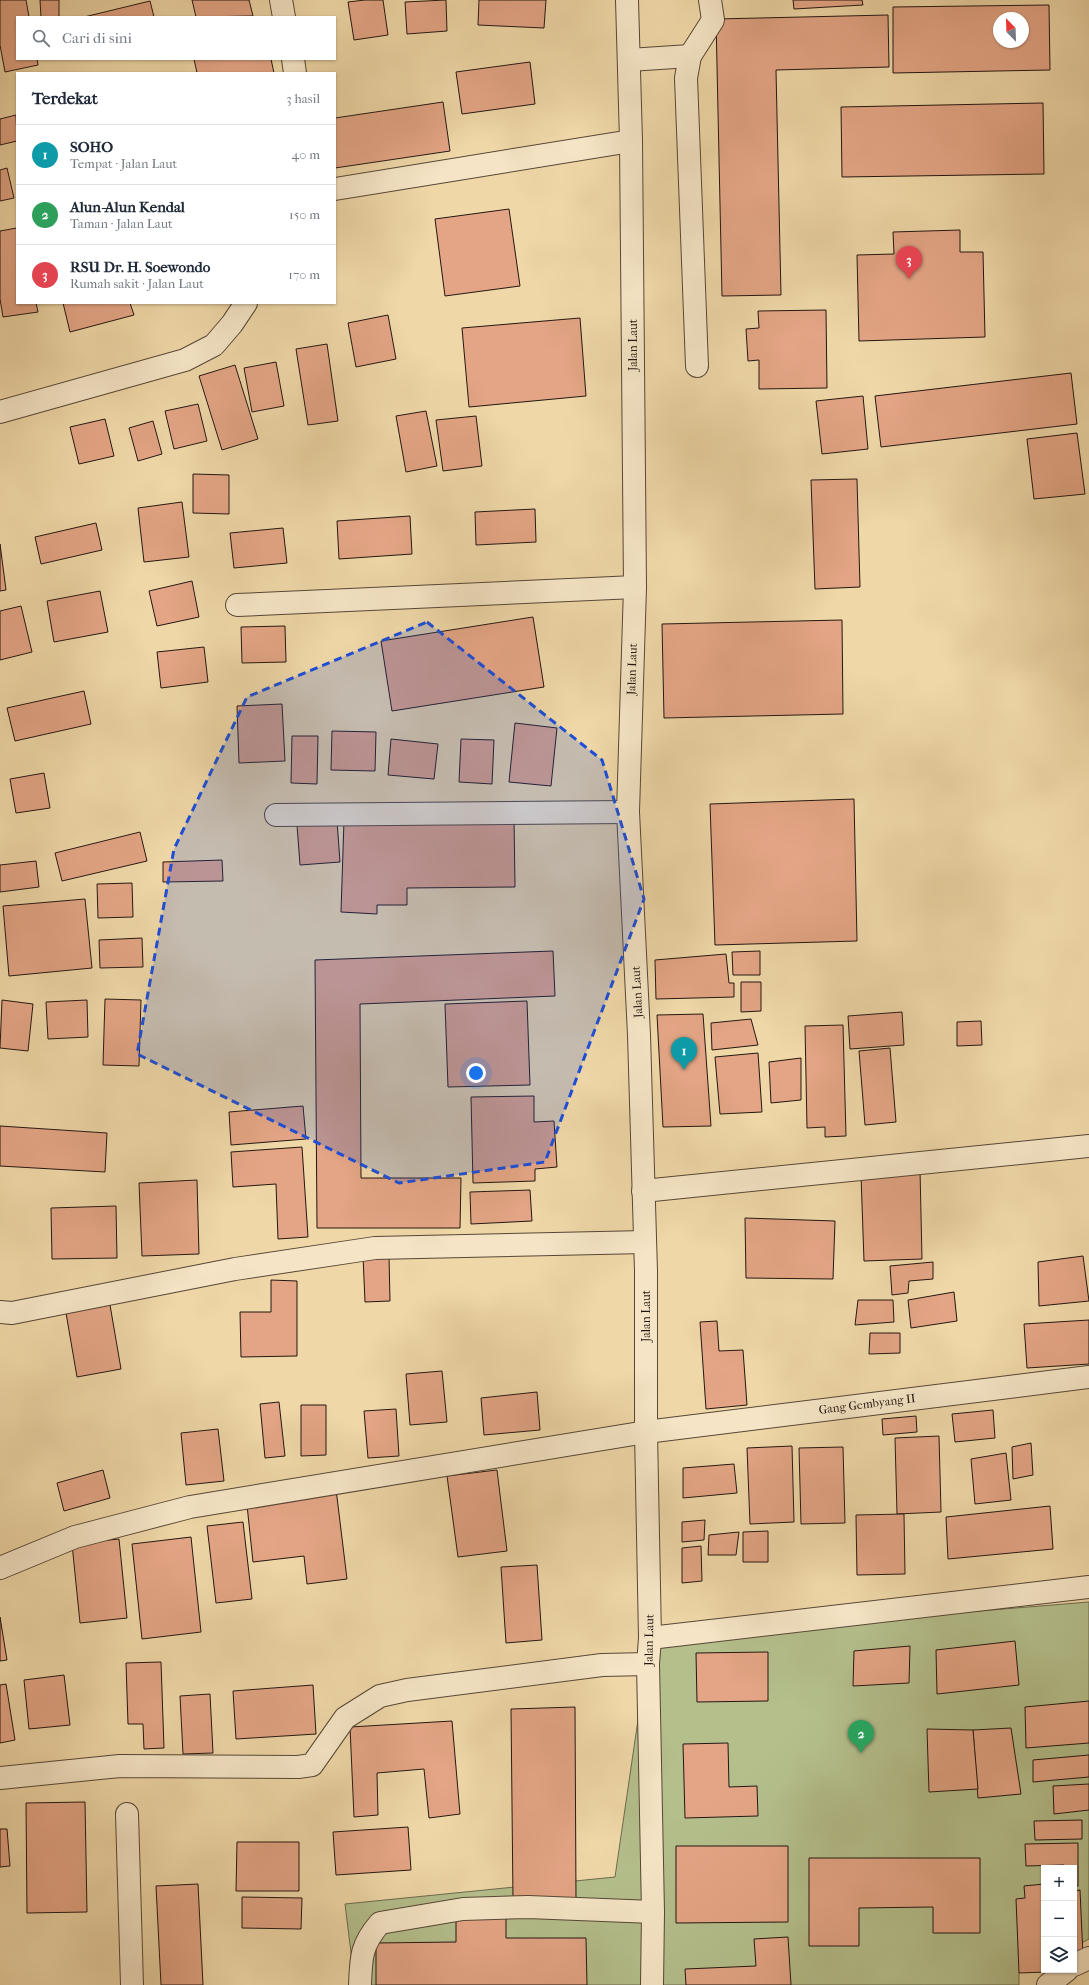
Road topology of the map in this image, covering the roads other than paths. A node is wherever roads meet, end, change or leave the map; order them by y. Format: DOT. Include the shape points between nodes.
graph roads {
  1 [pos="281,0"];
  2 [pos="627,0"];
  3 [pos="710,0"];
  4 [pos="284,16"];
  5 [pos="690,56"];
  6 [pos="293,60"];
  7 [pos="629,60"];
  8 [pos="295,72"];
  9 [pos="631,141"];
  10 [pos="336,189"];
  11 [pos="245,304"];
  12 [pos="697,366"];
  13 [pos="0,412"];
  14 [pos="635,588"];
  15 [pos="237,605"];
  16 [pos="628,812"];
  17 [pos="276,815"];
  18 [pos="1089,1146"];
  19 [pos="643,1191"];
  20 [pos="645,1242"];
  21 [pos="0,1312"];
  22 [pos="1089,1376"];
  23 [pos="646,1432"];
  24 [pos="0,1568"];
  25 [pos="1089,1587"];
  26 [pos="650,1638"];
  27 [pos="648,1664"];
  28 [pos="0,1778"];
  29 [pos="126,1814"];
  30 [pos="654,1912"];
  31 [pos="1089,1958"];
  32 [pos="1077,1964"];
  33 [pos="1063,1973"];
  34 [pos="132,1985"];
  35 [pos="360,1985"];
  36 [pos="652,1985"];
  37 [pos="1048,1985"];
  1 -- 4 [label="street"];
  2 -- 7 [label="street, Jalan Laut"];
  3 -- 5 [label="street" via="713,20"];
  5 -- 7 [label="street"];
  5 -- 12 [label="street" via="686,78"];
  6 -- 8 [label="street"];
  7 -- 9 [label="street, Jalan Laut"];
  9 -- 10 [label="street"];
  9 -- 14 [label="street, Jalan Laut"];
  11 -- 13 [label="street" via="214,345 185,360"];
  14 -- 15 [label="street"];
  14 -- 16 [label="street, Jalan Laut"];
  16 -- 17 [label="street"];
  16 -- 19 [label="street, Jalan Laut" via="639,1035"];
  18 -- 19 [label="street"];
  19 -- 20 [label="street, Jalan Laut"];
  20 -- 21 [label="street" via="375,1248 235,1270 12,1313"];
  20 -- 23 [label="street, Jalan Laut"];
  22 -- 23 [label="street, Gang Gembyang II"];
  23 -- 24 [label="street, Gang Gembyang II" via="190,1507 74,1537"];
  23 -- 26 [label="street, Jalan Laut"];
  25 -- 26 [label="street"];
  26 -- 27 [label="street, Jalan Laut"];
  27 -- 28 [label="street" via="602,1665 407,1690 380,1696 345,1718 312,1765 120,1766"];
  27 -- 30 [label="street, Jalan Laut"];
  29 -- 34 [label="street"];
  30 -- 35 [label="street" via="528,1907 463,1909 380,1923 369,1936 361,1955"];
  30 -- 36 [label="street, Jalan Laut"];
  31 -- 32 [label="street"];
  33 -- 37 [label="street"];
}
